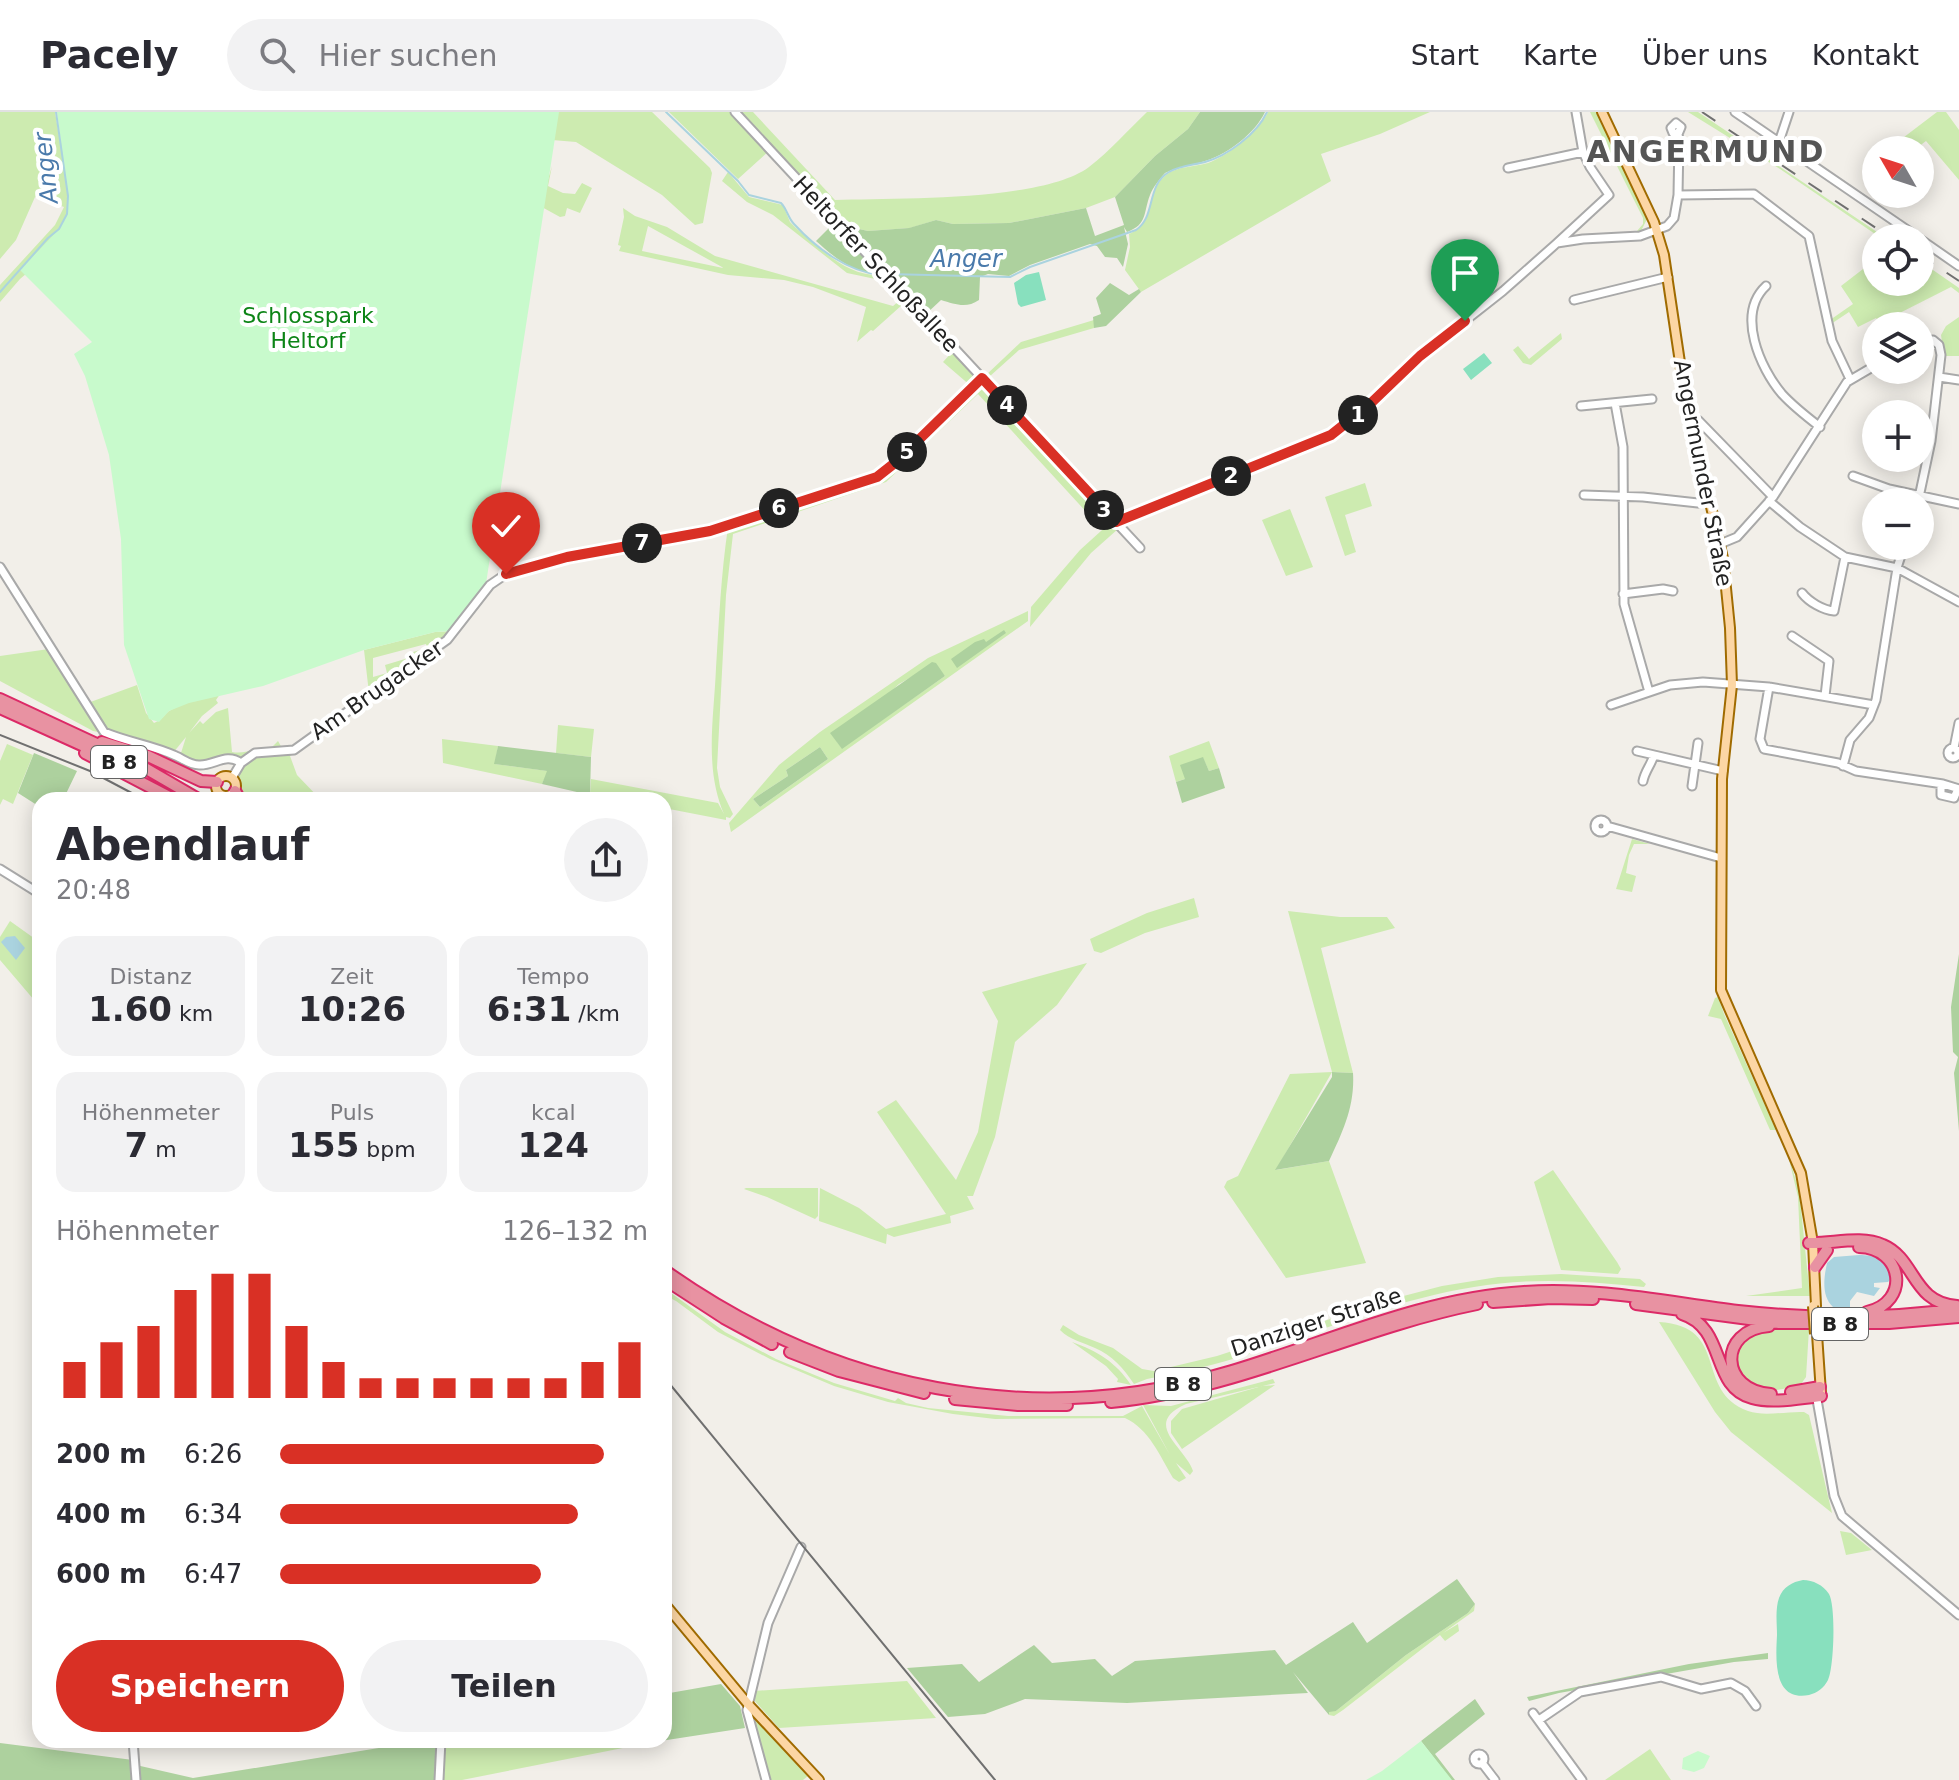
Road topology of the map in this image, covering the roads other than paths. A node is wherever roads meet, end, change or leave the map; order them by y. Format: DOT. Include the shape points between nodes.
graph roads {
  1 [pos="735,112"];
  2 [pos="1576,112"];
  3 [pos="1602,112"];
  4 [pos="1735,112"];
  5 [pos="1789,112"];
  6 [pos="1678,134"];
  7 [pos="1779,142"];
  8 [pos="1583,152"];
  9 [pos="1508,168"];
  10 [pos="1678,195"];
  11 [pos="1899,224"];
  12 [pos="1575,225"];
  13 [pos="1657,231"];
  14 [pos="1583,239"];
  15 [pos="1557,243"];
  16 [pos="1934,248"];
  17 [pos="1958,263"];
  18 [pos="1668,277"];
  19 [pos="1766,286"];
  20 [pos="1574,300"];
  21 [pos="1934,342"];
  22 [pos="1862,373"];
  23 [pos="1939,377"];
  24 [pos="982,378"];
  25 [pos="1850,379"];
  26 [pos="1959,380"];
  27 [pos="1652,399"];
  28 [pos="1615,403"];
  29 [pos="1581,406"];
  30 [pos="1934,417"];
  31 [pos="1698,420"];
  32 [pos="1820,427"];
  33 [pos="1853,476"];
  34 [pos="1887,488"];
  35 [pos="1584,495"];
  36 [pos="1624,496"];
  37 [pos="1771,499"];
  38 [pos="1710,501"];
  39 [pos="1934,501"];
  40 [pos="1959,504"];
  41 [pos="1116,522"];
  42 [pos="1720,544"];
  43 [pos="1140,548"];
  44 [pos="1845,557"];
  45 [pos="1900,560"];
  46 [pos="0,567"];
  47 [pos="1897,568"];
  48 [pos="1673,591"];
  49 [pos="1802,593"];
  50 [pos="1623,594"];
  51 [pos="1959,602"];
  52 [pos="1792,636"];
  53 [pos="1732,685"];
  54 [pos="1769,687"];
  55 [pos="1649,692"];
  56 [pos="1825,696"];
  57 [pos="0,699"];
  58 [pos="1611,705"];
  59 [pos="1874,705"];
  60 [pos="0,708"];
  61 [pos="1959,723"];
  62 [pos="46,730"];
  63 [pos="73,734"];
  64 [pos="1698,743"];
  65 [pos="1954,748"];
  66 [pos="1637,751"];
  67 [pos="1654,755"];
  68 [pos="241,763"];
  69 [pos="1695,765"];
  70 [pos="1843,766"];
  71 [pos="1723,771"];
  72 [pos="232,778"];
  73 [pos="1643,781"];
  74 [pos="217,782"];
  75 [pos="1692,786"];
  76 [pos="1959,789"];
  77 [pos="159,792"];
  78 [pos="174,792"];
  79 [pos="187,792"];
  80 [pos="217,792"];
  81 [pos="237,792"];
  82 [pos="1607,826"];
  83 [pos="1721,858"];
  84 [pos="0,869"];
  85 [pos="32,889"];
  86 [pos="1811,1246"];
  87 [pos="1827,1250"];
  88 [pos="1815,1267"];
  89 [pos="672,1276"];
  90 [pos="672,1284"];
  91 [pos="1814,1306"];
  92 [pos="1959,1308"];
  93 [pos="1670,1309"];
  94 [pos="1853,1317"];
  95 [pos="1959,1317"];
  96 [pos="1779,1323"];
  97 [pos="1818,1392"];
  98 [pos="801,1547"];
  99 [pos="672,1613"];
  100 [pos="1959,1615"];
  101 [pos="748,1704"];
  102 [pos="1756,1706"];
  103 [pos="1533,1713"];
  104 [pos="1539,1720"];
  105 [pos="134,1748"];
  106 [pos="441,1748"];
  107 [pos="1482,1763"];
  108 [pos="136,1780"];
  109 [pos="439,1780"];
  110 [pos="766,1780"];
  111 [pos="819,1780"];
  112 [pos="1495,1780"];
  113 [pos="1582,1780"];
  1 -- 24 [label="street, Heltorfer Schloßallee"];
  2 -- 8 [label="street"];
  3 -- 13 [label="main road, Angermunder Straße"];
  4 -- 7 [label="street"];
  5 -- 7 [label="street"];
  6 -- 10 [label="street"];
  7 -- 11 [label="street"];
  8 -- 9 [label="street"];
  8 -- 12 [label="street" via="1609,195"];
  10 -- 13 [label="street" via="1672,221"];
  10 -- 25 [label="street" via="1754,194 1809,236 1832,341"];
  12 -- 14 [label="street"];
  12 -- 15 [label="street"];
  13 -- 14 [label="street"];
  13 -- 18 [label="main road, Angermunder Straße"];
  14 -- 15 [label="street"];
  15 -- 41 [label="street" via="1331,435"];
  16 -- 17 [label="street"];
  18 -- 20 [label="street"];
  18 -- 38 [label="main road, Angermunder Straße" via="1684,388"];
  19 -- 32 [label="street" via="1751,316 1758,348 1781,393"];
  21 -- 23 [label="street" via="1941,349"];
  22 -- 25 [label="street"];
  23 -- 26 [label="street"];
  23 -- 30 [label="street"];
  24 -- 41 [label="street, Heltorfer Schloßallee"];
  24 -- 68 [label="street, Am Brugacker" via="877,477 710,531 567,557 499,578 447,640 294,750 261,752"];
  25 -- 32 [label="street"];
  27 -- 28 [label="street"];
  28 -- 29 [label="street"];
  28 -- 36 [label="street"];
  31 -- 37 [label="street"];
  32 -- 37 [label="street"];
  33 -- 34 [label="street"];
  35 -- 36 [label="street"];
  36 -- 38 [label="street"];
  36 -- 50 [label="street"];
  37 -- 42 [label="street" via="1737,537"];
  37 -- 44 [label="street" via="1800,527"];
  38 -- 42 [label="main road, Angermunder Straße"];
  39 -- 40 [label="street"];
  41 -- 43 [label="street, Heltorfer Schloßallee"];
  42 -- 53 [label="main road, Angermunder Straße"];
  44 -- 47 [label="street"];
  44 -- 49 [label="street" via="1834,611"];
  45 -- 47 [label="street"];
  46 -- 68 [label="street, Am Brugacker" via="104,732 194,765 226,759"];
  47 -- 51 [label="street"];
  47 -- 59 [label="street"];
  48 -- 50 [label="street"];
  50 -- 55 [label="street"];
  52 -- 56 [label="street" via="1829,661"];
  53 -- 54 [label="street"];
  53 -- 55 [label="street" via="1687,682"];
  53 -- 71 [label="main road, Angermunder Straße"];
  54 -- 56 [label="street"];
  54 -- 70 [label="street" via="1760,739 1764,749"];
  55 -- 58 [label="street"];
  56 -- 59 [label="street"];
  57 -- 63 [label="highway, B 8"];
  59 -- 70 [label="street" via="1850,740"];
  60 -- 62 [label="highway, B 8"];
  61 -- 65 [label="street"];
  62 -- 77 [label="highway"];
  62 -- 78 [label="highway, B 8"];
  63 -- 74 [label="highway" via="148,756 201,781"];
  63 -- 79 [label="highway, B 8"];
  64 -- 69 [label="street"];
  66 -- 67 [label="street"];
  67 -- 69 [label="street"];
  67 -- 73 [label="street"];
  68 -- 72 [label="street"];
  69 -- 71 [label="street"];
  69 -- 75 [label="street"];
  70 -- 76 [label="street"];
  71 -- 83 [label="main road, Angermunder Straße"];
  72 -- 74 [label="main road"];
  72 -- 81 [label="main road"];
  74 -- 80 [label="main road"];
  82 -- 83 [label="street"];
  83 -- 86 [label="main road, Angermunder Straße" via="1721,990 1804,1183"];
  84 -- 85 [label="street"];
  86 -- 87 [label="highway"];
  86 -- 88 [label="main road"];
  86 -- 91 [label="main road"];
  86 -- 92 [label="highway" via="1865,1241 1885,1245 1924,1292"];
  87 -- 88 [label="highway"];
  87 -- 94 [label="highway" via="1871,1248 1885,1255 1896,1272 1886,1304"];
  88 -- 91 [label="main road"];
  89 -- 94 [label="highway, Danziger Straße / B 8" via="759,1330 842,1364 945,1390 1022,1398 1168,1387 1419,1310 1525,1292 1606,1293 1741,1311"];
  90 -- 93 [label="highway, Danziger Straße / B 8" via="743,1329 839,1371 942,1397 1042,1406 1184,1391 1476,1304 1583,1299"];
  91 -- 97 [label="main road, bridge"];
  92 -- 94 [label="highway, Danziger Straße / B 8"];
  93 -- 96 [label="highway, Danziger Straße / B 8"];
  93 -- 97 [label="highway" via="1706,1330 1730,1383 1746,1396 1764,1400"];
  95 -- 96 [label="highway, Danziger Straße / B 8" via="1878,1324"];
  96 -- 97 [label="highway" via="1740,1336 1731,1356 1737,1378 1763,1393"];
  97 -- 100 [label="street" via="1842,1516"];
  98 -- 101 [label="street" via="768,1623"];
  99 -- 101 [label="main road"];
  101 -- 110 [label="street"];
  101 -- 111 [label="main road"];
  102 -- 104 [label="street" via="1731,1683 1701,1689 1661,1677 1576,1693"];
  103 -- 104 [label="street"];
  104 -- 113 [label="street"];
  105 -- 108 [label="street"];
  106 -- 109 [label="street"];
  107 -- 112 [label="street"];
}
